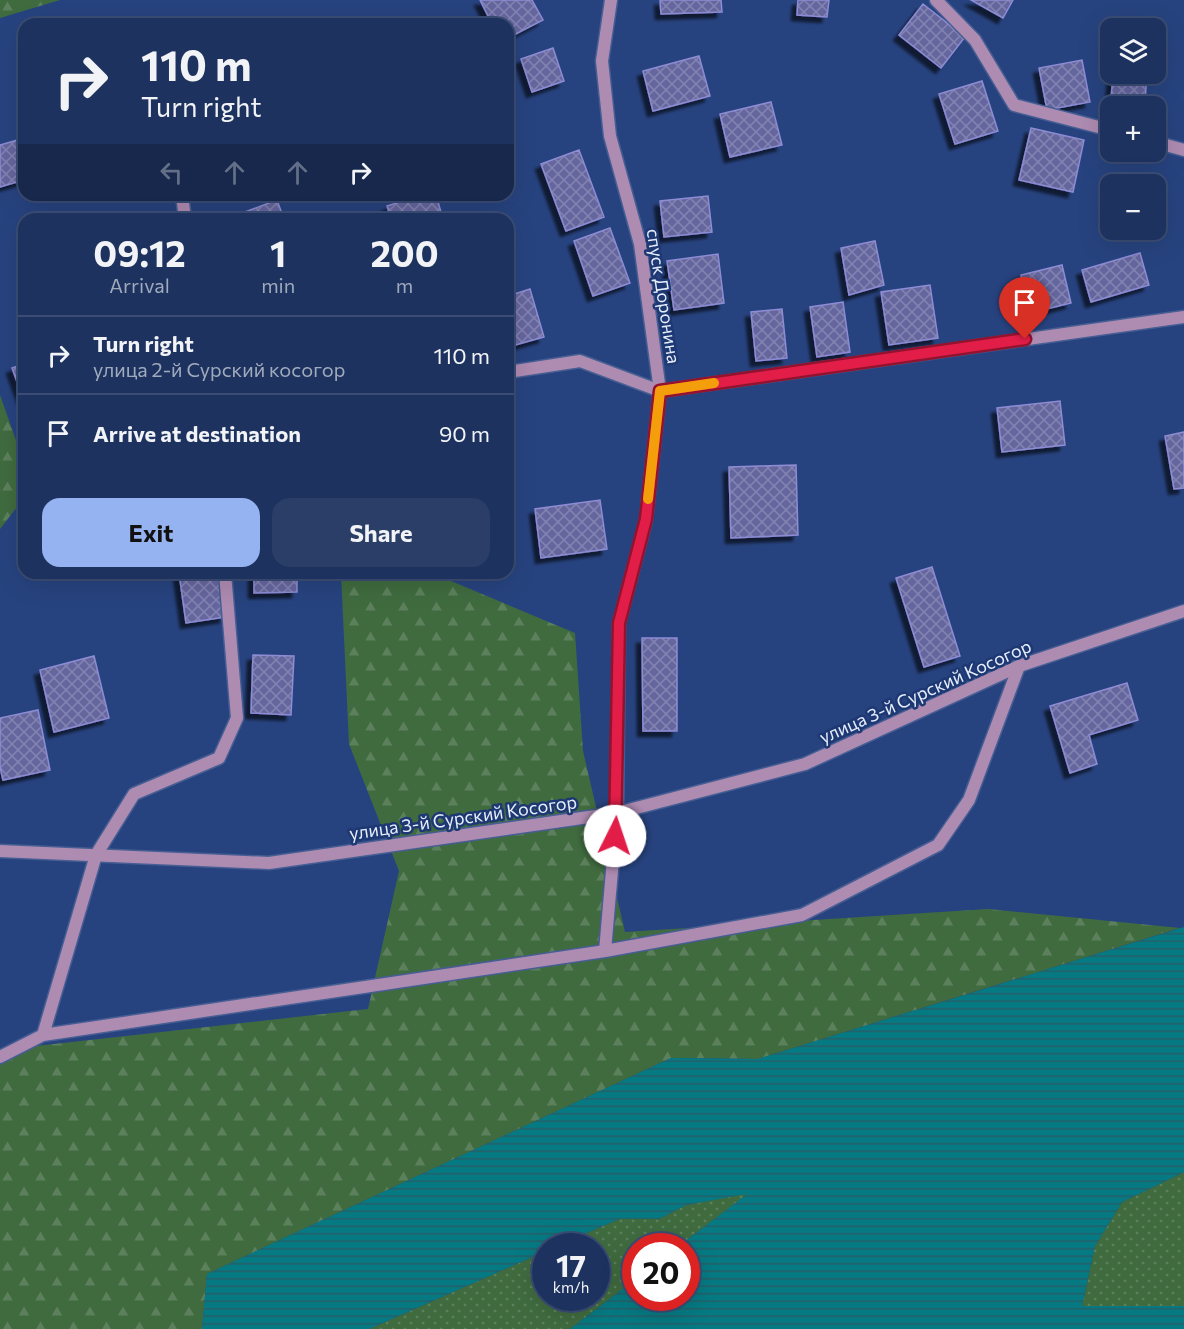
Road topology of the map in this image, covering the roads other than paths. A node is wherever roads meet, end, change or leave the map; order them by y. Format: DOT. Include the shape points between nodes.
graph roads {
  1 [pos="611,0"];
  2 [pos="936,0"];
  3 [pos="1100,127"];
  4 [pos="1166,145"];
  5 [pos="1184,150"];
  6 [pos="1184,317"];
  7 [pos="514,371"];
  8 [pos="660,391"];
  9 [pos="225,579"];
  10 [pos="1184,611"];
  11 [pos="1019,666"];
  12 [pos="617,813"];
  13 [pos="0,851"];
  14 [pos="96,855"];
  15 [pos="604,951"];
  16 [pos="43,1035"];
  17 [pos="0,1056"];
  1 -- 8 [label="street, спуск Доронина" via="602,61 610,136 640,244"];
  2 -- 3 [label="street" via="975,40 1014,105"];
  4 -- 5 [label="street"];
  6 -- 8 [label="street"];
  7 -- 8 [label="street" via="580,361"];
  8 -- 12 [label="street, спуск Доронина" via="646,519 619,623"];
  9 -- 14 [label="street" via="237,718 219,758 134,794"];
  10 -- 11 [label="street, улица 3-й Сурский Косогор"];
  11 -- 12 [label="street, улица 3-й Сурский Косогор" via="806,764"];
  11 -- 15 [label="street" via="969,800 938,844 802,915"];
  12 -- 14 [label="street, улица 3-й Сурский Косогор" via="268,863"];
  12 -- 15 [label="street, спуск Доронина"];
  13 -- 14 [label="street, улица 3-й Сурский Косогор"];
  14 -- 16 [label="street"];
  15 -- 16 [label="street"];
  16 -- 17 [label="street"];
}
